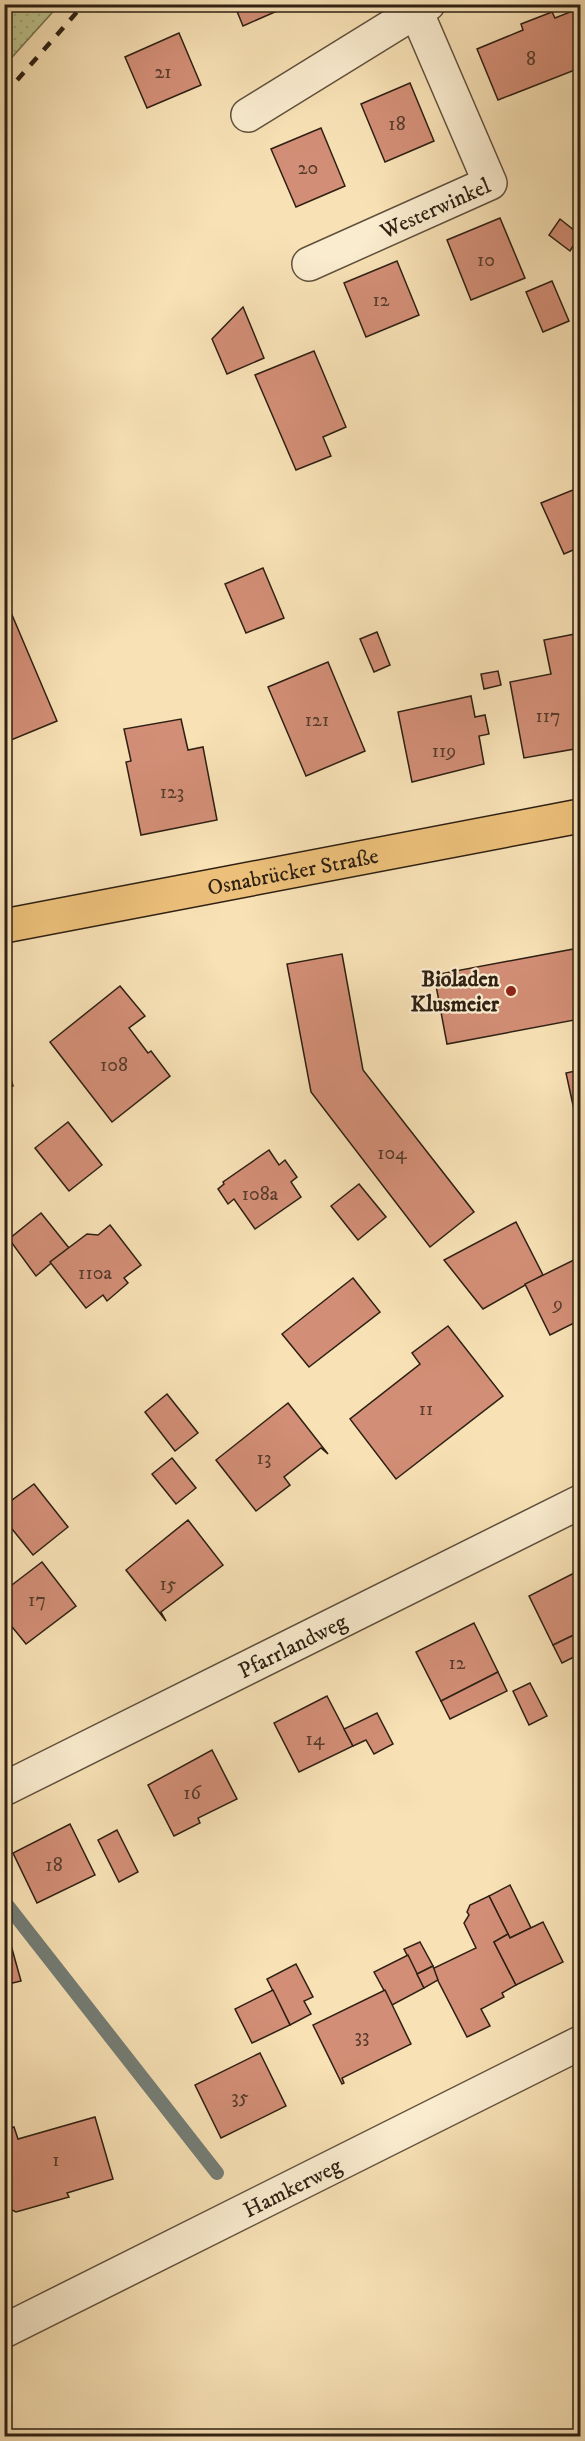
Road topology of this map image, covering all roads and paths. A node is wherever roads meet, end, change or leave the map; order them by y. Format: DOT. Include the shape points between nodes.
graph roads {
  1 [pos="422,8"];
  2 [pos="248,115"];
  3 [pos="309,264"];
  4 [pos="580,816"];
  5 [pos="4,926"];
  6 [pos="580,1502"];
  7 [pos="4,1789"];
  8 [pos="580,2043"];
  9 [pos="5,2329"];
  1 -- 2 [label="street, Westerwinkel"];
  1 -- 3 [label="street, Westerwinkel" via="490,183"];
  4 -- 5 [label="main road, Osnabrücker Straße"];
  6 -- 7 [label="street, Pfarrlandweg"];
  8 -- 9 [label="street, Hamkerweg"];
}
